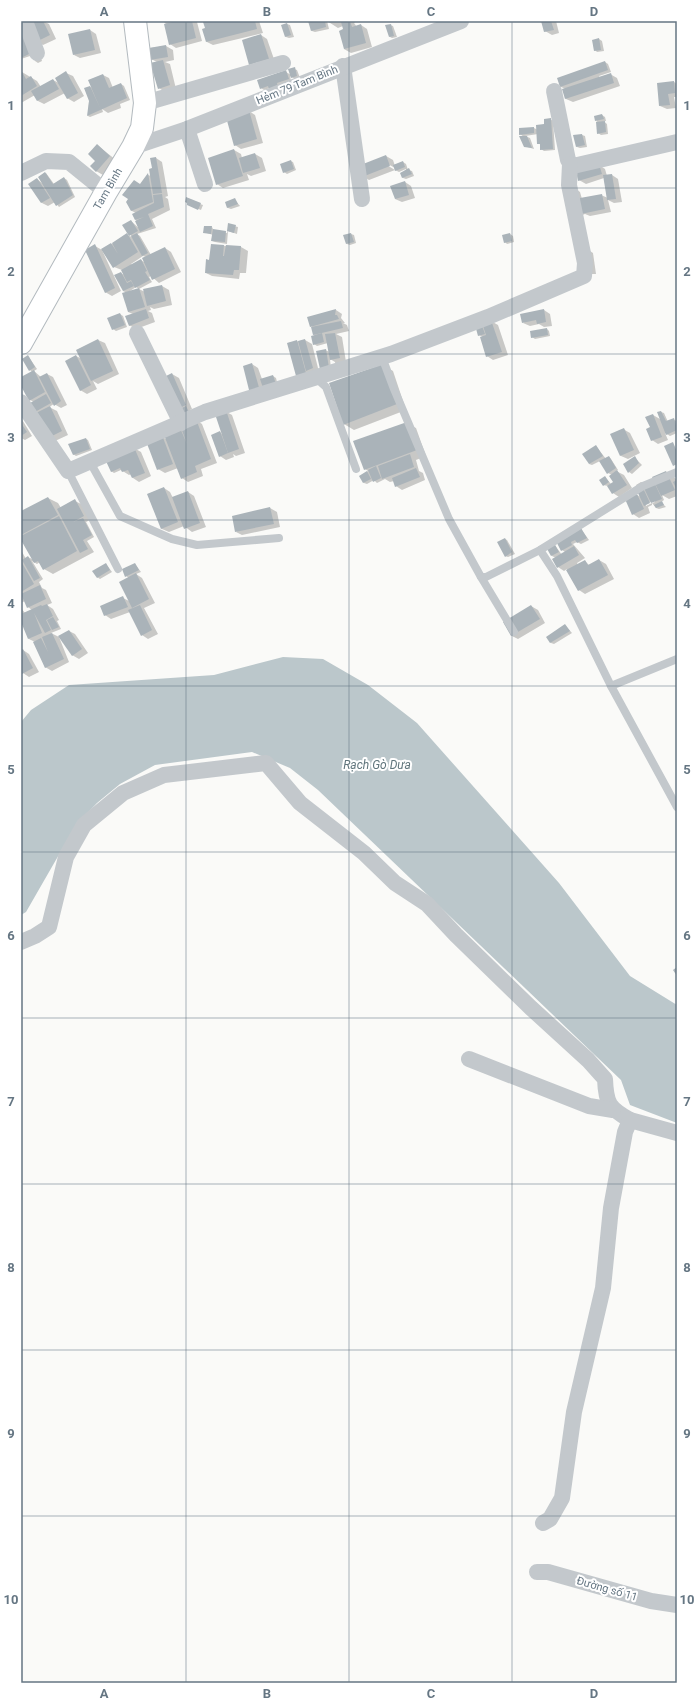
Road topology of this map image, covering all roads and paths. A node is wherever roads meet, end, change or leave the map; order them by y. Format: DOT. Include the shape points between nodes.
graph roads {
  1 [pos="25,21"];
  2 [pos="135,21"];
  3 [pos="461,21"];
  4 [pos="38,53"];
  5 [pos="282,63"];
  6 [pos="343,66"];
  7 [pos="554,91"];
  8 [pos="145,103"];
  9 [pos="187,129"];
  10 [pos="677,142"];
  11 [pos="133,147"];
  12 [pos="570,164"];
  13 [pos="21,173"];
  14 [pos="205,184"];
  15 [pos="106,192"];
  16 [pos="362,199"];
  17 [pos="137,333"];
  18 [pos="21,343"];
  19 [pos="382,357"];
  20 [pos="316,378"];
  21 [pos="21,402"];
  22 [pos="181,423"];
  23 [pos="90,462"];
  24 [pos="356,470"];
  25 [pos="68,471"];
  26 [pos="677,472"];
  27 [pos="280,538"];
  28 [pos="540,550"];
  29 [pos="118,569"];
  30 [pos="482,577"];
  31 [pos="514,632"];
  32 [pos="677,659"];
  33 [pos="611,686"];
  34 [pos="677,807"];
  35 [pos="21,942"];
  36 [pos="469,1059"];
  37 [pos="613,1110"];
  38 [pos="630,1120"];
  39 [pos="677,1133"];
  40 [pos="543,1523"];
  41 [pos="537,1572"];
  42 [pos="677,1605"];
  1 -- 4 [label="street"];
  2 -- 8 [label="main road, Tam Bình"];
  3 -- 6 [label="street, Hẻm 79 Tam Bình"];
  5 -- 8 [label="street"];
  6 -- 9 [label="street, Hẻm 79 Tam Bình"];
  6 -- 16 [label="street"];
  7 -- 12 [label="street"];
  8 -- 11 [label="main road, Tam Bình" via="142,128"];
  9 -- 11 [label="street, Hẻm 79 Tam Bình"];
  9 -- 14 [label="street"];
  10 -- 12 [label="street" via="578,166"];
  11 -- 15 [label="main road, Tam Bình"];
  12 -- 19 [label="street" via="569,185 585,263 584,276 488,317"];
  13 -- 15 [label="street" via="46,161 69,162"];
  15 -- 18 [label="main road, Tam Bình"];
  17 -- 22 [label="street"];
  19 -- 20 [label="street"];
  19 -- 30 [label="lane" via="449,519"];
  20 -- 22 [label="street" via="205,412"];
  20 -- 24 [label="lane" via="326,387"];
  21 -- 25 [label="street"];
  22 -- 23 [label="street"];
  23 -- 25 [label="street"];
  23 -- 27 [label="lane" via="120,516 172,539 197,545"];
  25 -- 29 [label="lane"];
  26 -- 28 [label="lane" via="643,486"];
  28 -- 30 [label="lane" via="486,578"];
  28 -- 33 [label="lane" via="557,576"];
  30 -- 31 [label="lane"];
  32 -- 33 [label="lane"];
  33 -- 34 [label="lane"];
  35 -- 37 [label="street" via="50,927 66,857 84,825 123,793 164,775 266,763 300,803 336,834 364,853 396,883 427,904 531,1008 588,1060 605,1079 606,1094"];
  36 -- 37 [label="street" via="589,1106"];
  37 -- 38 [label="street"];
  38 -- 39 [label="street"];
  38 -- 40 [label="street" via="625,1132 611,1208 603,1288 574,1412 562,1498 550,1519"];
  41 -- 42 [label="street, Đường số 11" via="548,1572 651,1601"];
}
